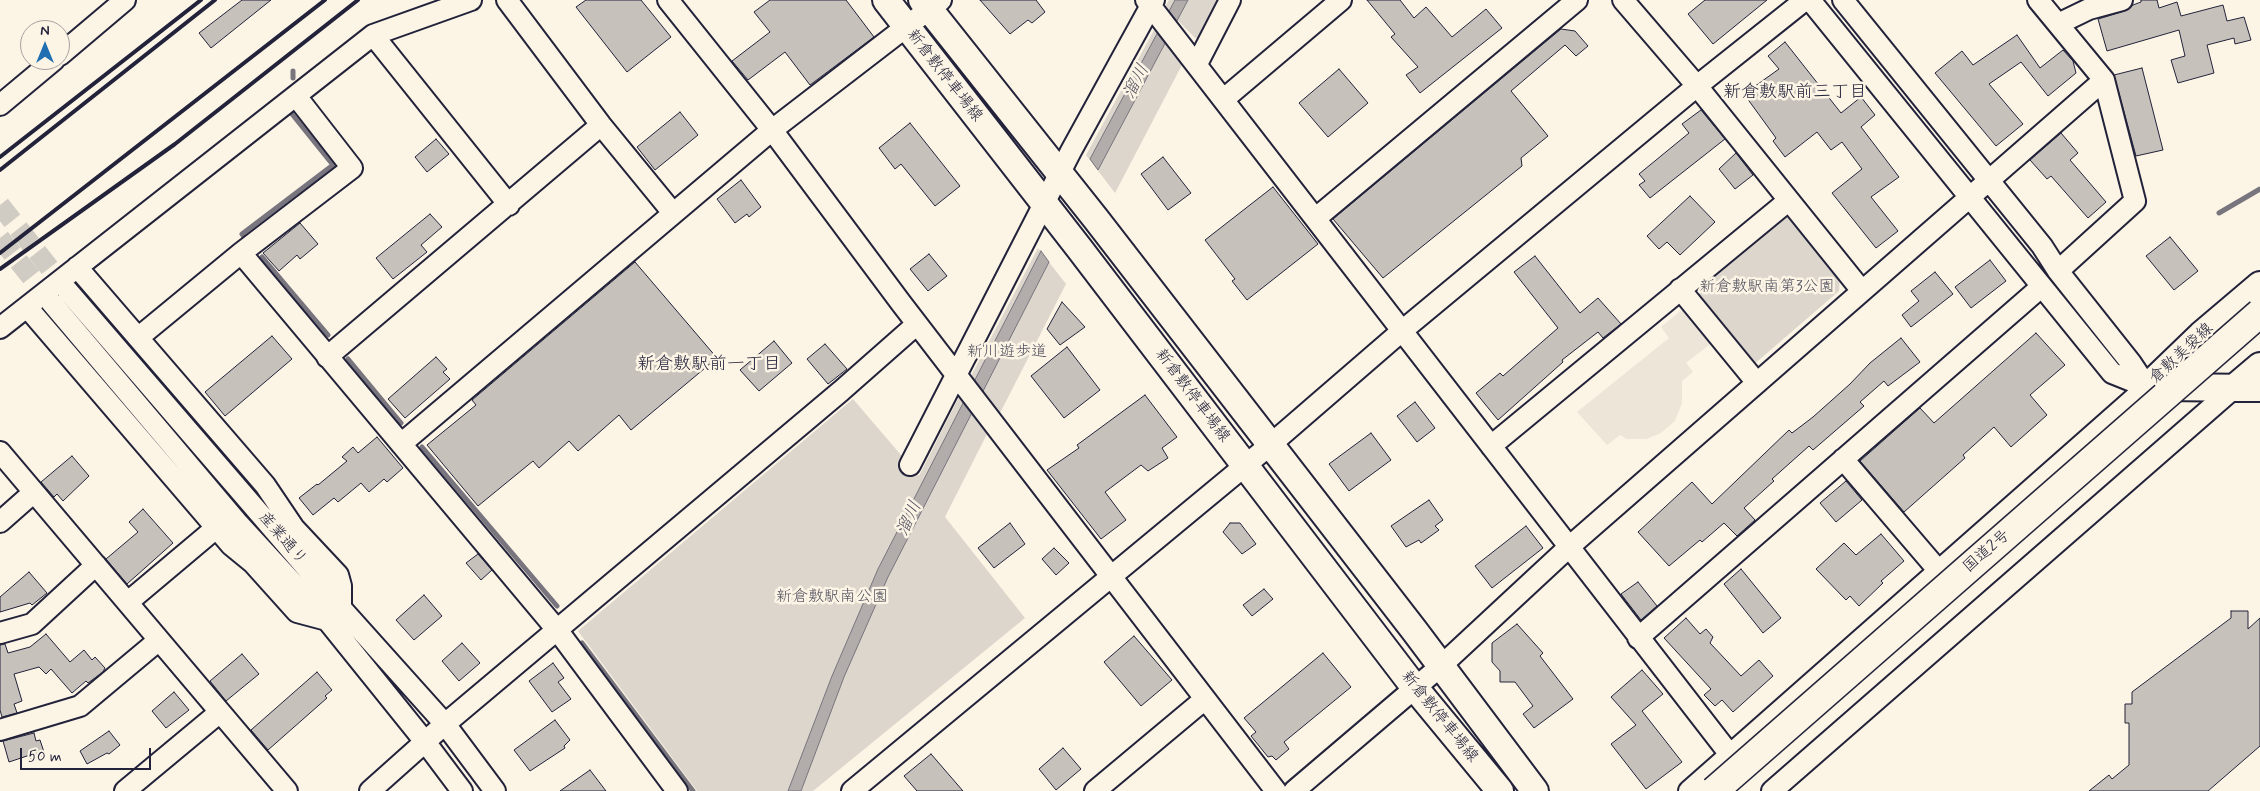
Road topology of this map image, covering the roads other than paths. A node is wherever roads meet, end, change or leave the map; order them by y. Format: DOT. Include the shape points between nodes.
graph roads {
  1 [pos="125,0"];
  2 [pos="471,0"];
  3 [pos="507,0"];
  4 [pos="668,0"];
  5 [pos="886,0"];
  6 [pos="1230,0"];
  7 [pos="1341,0"];
  8 [pos="1576,0"];
  9 [pos="1623,0"];
  10 [pos="1805,0"];
  11 [pos="1810,0"];
  12 [pos="1843,0"];
  13 [pos="2038,0"];
  14 [pos="2122,0"];
  15 [pos="930,3"];
  16 [pos="2087,5"];
  17 [pos="1153,6"];
  18 [pos="2058,24"];
  19 [pos="907,27"];
  20 [pos="373,35"];
  21 [pos="70,47"];
  22 [pos="1197,64"];
  23 [pos="42,70"];
  24 [pos="2104,80"];
  25 [pos="1696,86"];
  26 [pos="296,96"];
  27 [pos="1224,99"];
  28 [pos="0,105"];
  29 [pos="601,125"];
  30 [pos="772,130"];
  31 [pos="1060,174"];
  32 [pos="1987,180"];
  33 [pos="1969,196"];
  34 [pos="1788,201"];
  35 [pos="508,205"];
  36 [pos="1044,205"];
  37 [pos="673,213"];
  38 [pos="1316,218"];
  39 [pos="241,253"];
  40 [pos="77,267"];
  41 [pos="2058,271"];
  42 [pos="2260,285"];
  43 [pos="2040,288"];
  44 [pos="1680,289"];
  45 [pos="1862,291"];
  46 [pos="59,296"];
  47 [pos="27,307"];
  48 [pos="2260,313"];
  49 [pos="2260,321"];
  50 [pos="917,324"];
  51 [pos="0,328"];
  52 [pos="1403,330"];
  53 [pos="139,337"];
  54 [pos="327,356"];
  55 [pos="2260,366"];
  56 [pos="962,381"];
  57 [pos="1757,383"];
  58 [pos="2157,387"];
  59 [pos="2200,388"];
  60 [pos="2234,388"];
  61 [pos="2260,388"];
  62 [pos="401,444"];
  63 [pos="1270,445"];
  64 [pos="1491,446"];
  65 [pos="0,452"];
  66 [pos="1843,458"];
  67 [pos="910,465"];
  68 [pos="1244,466"];
  69 [pos="34,492"];
  70 [pos="1999,516"];
  71 [pos="0,522"];
  72 [pos="216,528"];
  73 [pos="1569,547"];
  74 [pos="96,565"];
  75 [pos="1938,570"];
  76 [pos="1110,575"];
  77 [pos="128,602"];
  78 [pos="334,614"];
  79 [pos="558,631"];
  80 [pos="0,633"];
  81 [pos="1638,638"];
  82 [pos="159,640"];
  83 [pos="1442,665"];
  84 [pos="1415,688"];
  85 [pos="1205,699"];
  86 [pos="220,712"];
  87 [pos="445,724"];
  88 [pos="0,730"];
  89 [pos="426,743"];
  90 [pos="1731,756"];
  91 [pos="872,785"];
  92 [pos="125,791"];
  93 [pos="287,791"];
  94 [pos="370,791"];
  95 [pos="462,791"];
  96 [pos="495,791"];
  97 [pos="677,791"];
  98 [pos="852,791"];
  99 [pos="1095,791"];
  100 [pos="1276,791"];
  101 [pos="1294,791"];
  102 [pos="1500,791"];
  103 [pos="1535,791"];
  104 [pos="1689,791"];
  105 [pos="1714,791"];
  106 [pos="1772,791"];
  1 -- 21 [label="street"];
  2 -- 20 [label="street"];
  3 -- 29 [label="street"];
  4 -- 30 [label="street"];
  5 -- 19 [label="main road, 新倉敷停車場線"];
  6 -- 22 [label="street"];
  7 -- 27 [label="street"];
  8 -- 38 [label="street"];
  9 -- 25 [label="street"];
  10 -- 25 [label="street"];
  11 -- 33 [label="street"];
  12 -- 32 [label="street"];
  13 -- 18 [label="street"];
  14 -- 16 [label="street"];
  15 -- 19 [label="street"];
  15 -- 31 [label="main road, 新倉敷停車場線"];
  16 -- 18 [label="street"];
  17 -- 22 [label="street"];
  17 -- 31 [label="street"];
  18 -- 24 [label="street"];
  19 -- 30 [label="street"];
  19 -- 36 [label="main road, 新倉敷停車場線"];
  20 -- 26 [label="street"];
  20 -- 35 [label="street"];
  22 -- 27 [label="street"];
  23 -- 28 [label="street"];
  24 -- 32 [label="street"];
  24 -- 41 [label="street" via="2135,201"];
  25 -- 34 [label="street"];
  25 -- 52 [label="street"];
  26 -- 39 [label="street" via="352,168"];
  26 -- 40 [label="street"];
  27 -- 38 [label="street"];
  29 -- 35 [label="street"];
  29 -- 37 [label="street"];
  30 -- 37 [label="street"];
  30 -- 50 [label="street"];
  31 -- 36 [label="street"];
  31 -- 63 [label="main road, 新倉敷停車場線"];
  32 -- 33 [label="street"];
  32 -- 41 [label="street" via="2042,246"];
  33 -- 43 [label="street"];
  33 -- 45 [label="street"];
  34 -- 44 [label="street"];
  34 -- 45 [label="street"];
  35 -- 54 [label="street"];
  36 -- 56 [label="street"];
  36 -- 68 [label="main road, 新倉敷停車場線"];
  37 -- 62 [label="street"];
  38 -- 52 [label="street"];
  39 -- 53 [label="street"];
  39 -- 54 [label="street"];
  40 -- 47 [label="street"];
  40 -- 53 [label="street"];
  41 -- 58 [label="street" via="2131,363"];
  42 -- 58 [label="main road, 倉敷美袋線" via="2202,335"];
  43 -- 58 [label="street" via="2112,373"];
  43 -- 66 [label="street"];
  44 -- 57 [label="street"];
  44 -- 64 [label="street"];
  45 -- 57 [label="street"];
  46 -- 78 [label="street, 産業通り"];
  47 -- 51 [label="street"];
  47 -- 72 [label="street"];
  48 -- 105 [label="highway, 国道2号, bridge"];
  49 -- 58 [label="street" via="2195,378"];
  50 -- 56 [label="street"];
  50 -- 79 [label="street"];
  52 -- 63 [label="street"];
  52 -- 64 [label="street"];
  53 -- 78 [label="street" via="265,484 294,528 338,575 341,586"];
  54 -- 62 [label="street"];
  55 -- 60 [label="main road"];
  56 -- 67 [label="street"];
  56 -- 76 [label="street"];
  57 -- 73 [label="street"];
  58 -- 59 [label="main road, 倉敷美袋線"];
  58 -- 70 [label="street"];
  59 -- 60 [label="main road, 倉敷美袋線"];
  59 -- 70 [label="street" via="2176,402 2147,426 2056,509 2044,516 2031,518"];
  60 -- 61 [label="main road, 倉敷美袋線"];
  60 -- 106 [label="street"];
  62 -- 79 [label="street"];
  63 -- 68 [label="street"];
  63 -- 83 [label="main road, 新倉敷停車場線"];
  64 -- 73 [label="street"];
  65 -- 69 [label="street"];
  66 -- 75 [label="street"];
  66 -- 81 [label="street"];
  68 -- 76 [label="street"];
  68 -- 84 [label="main road, 新倉敷停車場線"];
  69 -- 71 [label="street"];
  69 -- 74 [label="street"];
  70 -- 75 [label="street"];
  72 -- 77 [label="street"];
  72 -- 78 [label="street" via="297,612"];
  73 -- 81 [label="street"];
  73 -- 83 [label="street"];
  74 -- 77 [label="street"];
  74 -- 80 [label="street" via="32,624"];
  75 -- 90 [label="street"];
  76 -- 85 [label="street"];
  76 -- 91 [label="street"];
  77 -- 82 [label="street"];
  78 -- 87 [label="street, 産業通り"];
  78 -- 89 [label="street, 産業通り"];
  79 -- 87 [label="street"];
  79 -- 97 [label="street"];
  81 -- 90 [label="street"];
  82 -- 86 [label="street"];
  82 -- 88 [label="street" via="80,706"];
  83 -- 84 [label="street"];
  83 -- 103 [label="main road, 新倉敷停車場線"];
  84 -- 101 [label="street"];
  84 -- 102 [label="main road, 新倉敷停車場線"];
  85 -- 99 [label="street"];
  85 -- 100 [label="street"];
  86 -- 92 [label="street"];
  86 -- 93 [label="street"];
  87 -- 89 [label="street"];
  87 -- 96 [label="street, 産業通り"];
  89 -- 94 [label="street"];
  89 -- 95 [label="street, 産業通り"];
  90 -- 104 [label="street"];
  91 -- 98 [label="street"];
}
